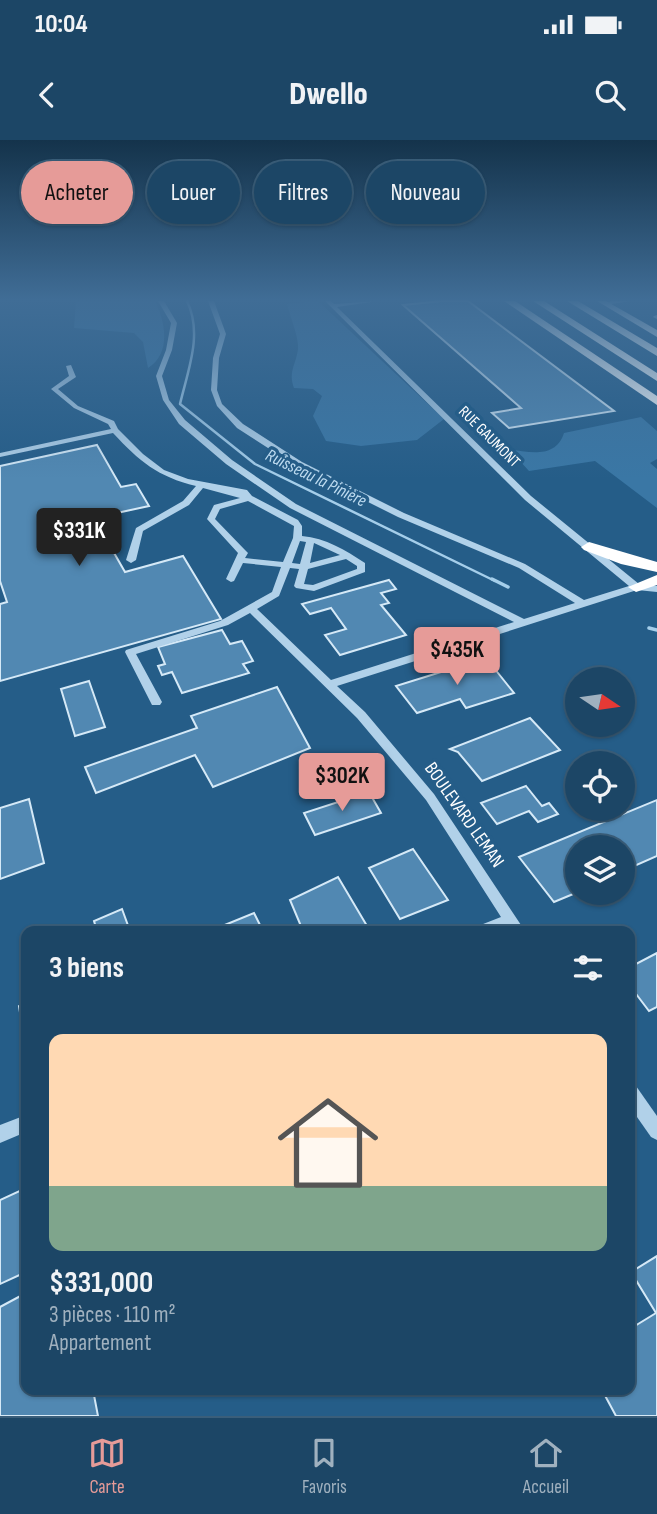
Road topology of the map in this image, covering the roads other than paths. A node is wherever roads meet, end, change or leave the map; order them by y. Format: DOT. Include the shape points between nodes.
graph roads {
  1 [pos="165,361"];
  2 [pos="216,361"];
  3 [pos="389,361"];
  4 [pos="597,361"];
  5 [pos="630,361"];
  6 [pos="69,366"];
  7 [pos="657,378"];
  8 [pos="657,401"];
  9 [pos="115,430"];
  10 [pos="0,455"];
  11 [pos="201,485"];
  12 [pos="247,497"];
  13 [pos="297,538"];
  14 [pos="311,539"];
  15 [pos="589,547"];
  16 [pos="347,556"];
  17 [pos="131,560"];
  18 [pos="240,560"];
  19 [pos="287,564"];
  20 [pos="304,568"];
  21 [pos="657,568"];
  22 [pos="231,579"];
  23 [pos="657,580"];
  24 [pos="636,587"];
  25 [pos="657,589"];
  26 [pos="583,604"];
  27 [pos="252,609"];
  28 [pos="521,622"];
  29 [pos="330,684"];
  30 [pos="156,702"];
  31 [pos="514,925"];
  32 [pos="635,1099"];
  33 [pos="21,1125"];
  34 [pos="657,1131"];
  35 [pos="0,1134"];
  1 -- 28 [label="street" via="159,376 166,400 182,422 229,462 293,506"];
  2 -- 26 [label="street" via="214,390 219,405 240,426 299,464 401,515 522,566"];
  3 -- 15 [label="street, RUE GAUMONT" via="528,498"];
  4 -- 8 [label="highway"];
  5 -- 7 [label="highway"];
  6 -- 9 [label="street" via="73,377 54,388"];
  9 -- 10 [label="street"];
  9 -- 11 [label="street" via="146,465"];
  11 -- 12 [label="street" via="229,488"];
  11 -- 17 [label="street" via="186,503 139,530"];
  12 -- 13 [label="street" via="295,522"];
  12 -- 18 [label="street" via="217,507 211,519 243,553"];
  13 -- 14 [label="street"];
  13 -- 19 [label="street"];
  14 -- 16 [label="street"];
  14 -- 20 [label="street"];
  15 -- 21 [label="highway"];
  15 -- 24 [label="street, RUE GAUMONT"];
  16 -- 20 [label="street"];
  16 -- 20 [label="street" via="362,565 362,570 314,588 299,586"];
  18 -- 19 [label="street"];
  18 -- 22 [label="street"];
  19 -- 20 [label="street"];
  19 -- 27 [label="street" via="276,594"];
  23 -- 24 [label="highway"];
  24 -- 25 [label="street"];
  24 -- 26 [label="street"];
  26 -- 28 [label="street"];
  27 -- 29 [label="street, BOULEVARD LEMAN"];
  27 -- 30 [label="street" via="224,623 131,652"];
  28 -- 29 [label="street"];
  29 -- 31 [label="street, BOULEVARD LEMAN" via="430,797"];
  32 -- 34 [label="street"];
  33 -- 35 [label="street"];
}
